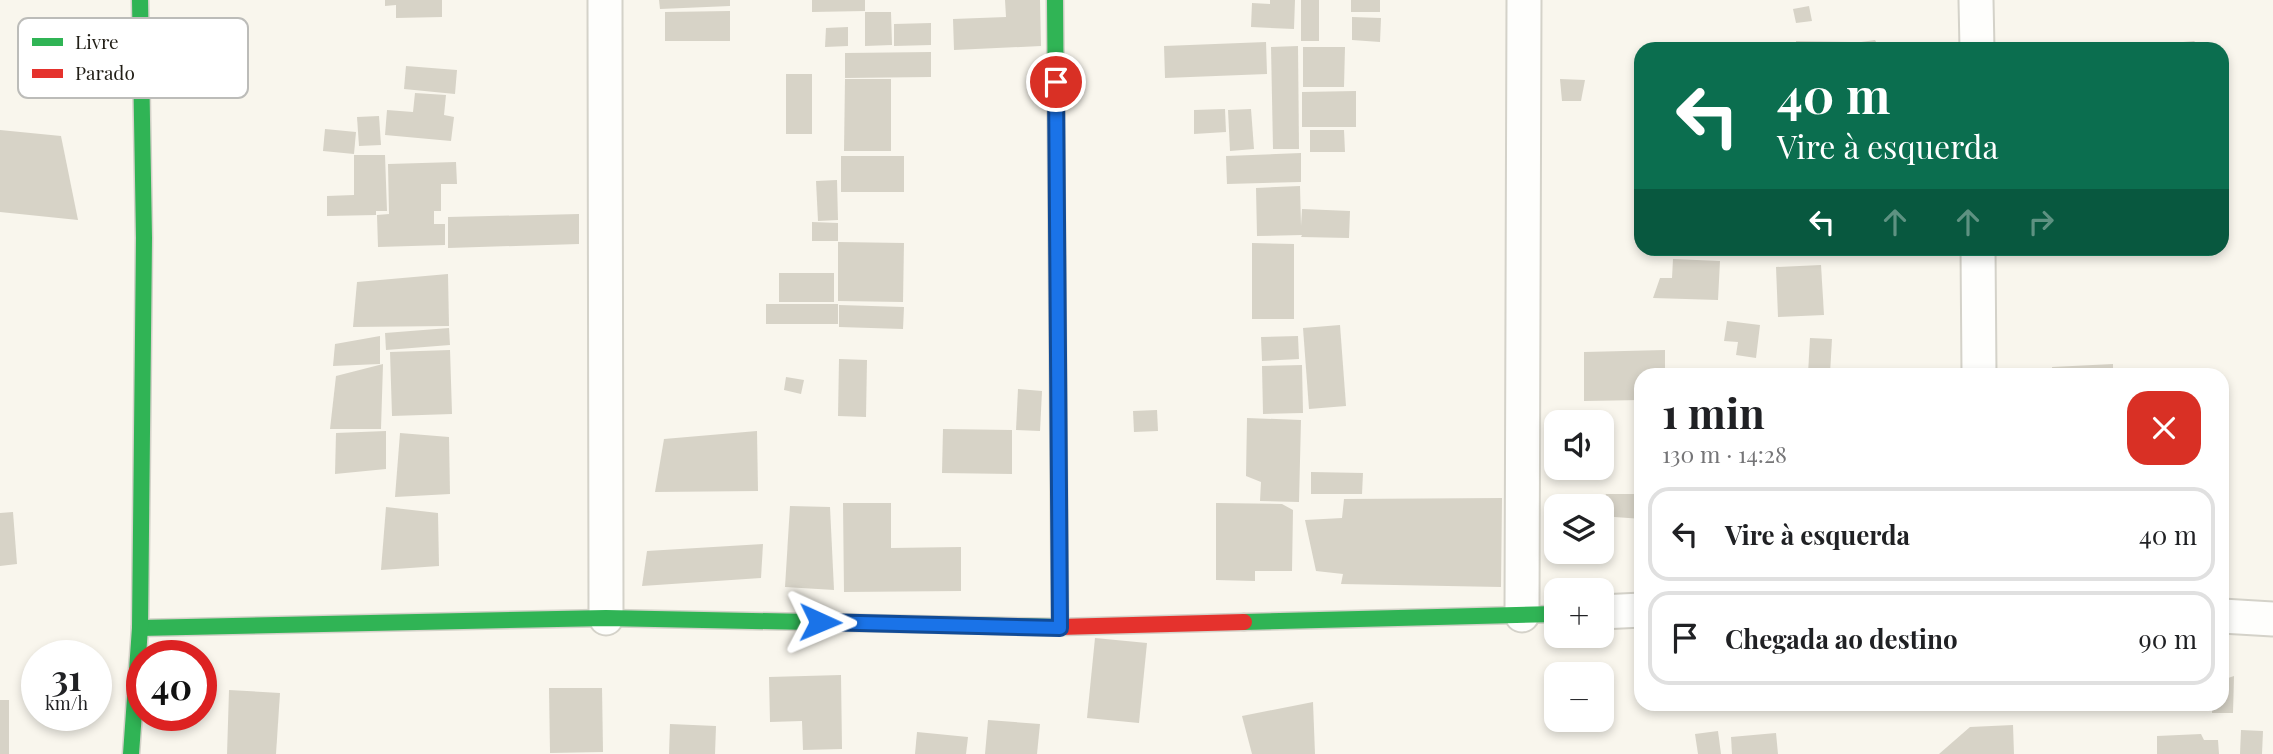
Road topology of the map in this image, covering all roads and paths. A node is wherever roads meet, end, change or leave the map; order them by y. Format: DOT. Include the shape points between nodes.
graph roads {
  1 [pos="140,0"];
  2 [pos="605,0"];
  3 [pos="1055,0"];
  4 [pos="1524,0"];
  5 [pos="1976,0"];
  6 [pos="140,18"];
  7 [pos="1977,42"];
  8 [pos="142,98"];
  9 [pos="1978,256"];
  10 [pos="1979,368"];
  11 [pos="1634,610"];
  12 [pos="1614,611"];
  13 [pos="1544,614"];
  14 [pos="1522,615"];
  15 [pos="2229,616"];
  16 [pos="606,618"];
  17 [pos="2273,619"];
  18 [pos="141,628"];
  19 [pos="1060,628"];
  20 [pos="131,754"];
  1 -- 6 [label="street"];
  2 -- 16 [label="street"];
  3 -- 19 [label="street"];
  4 -- 14 [label="street"];
  5 -- 7 [label="street"];
  8 -- 18 [label="street"];
  9 -- 10 [label="street"];
  11 -- 12 [label="street"];
  13 -- 14 [label="street"];
  14 -- 19 [label="street"];
  15 -- 17 [label="street"];
  16 -- 18 [label="street"];
  16 -- 19 [label="street"];
  18 -- 20 [label="street"];
}
